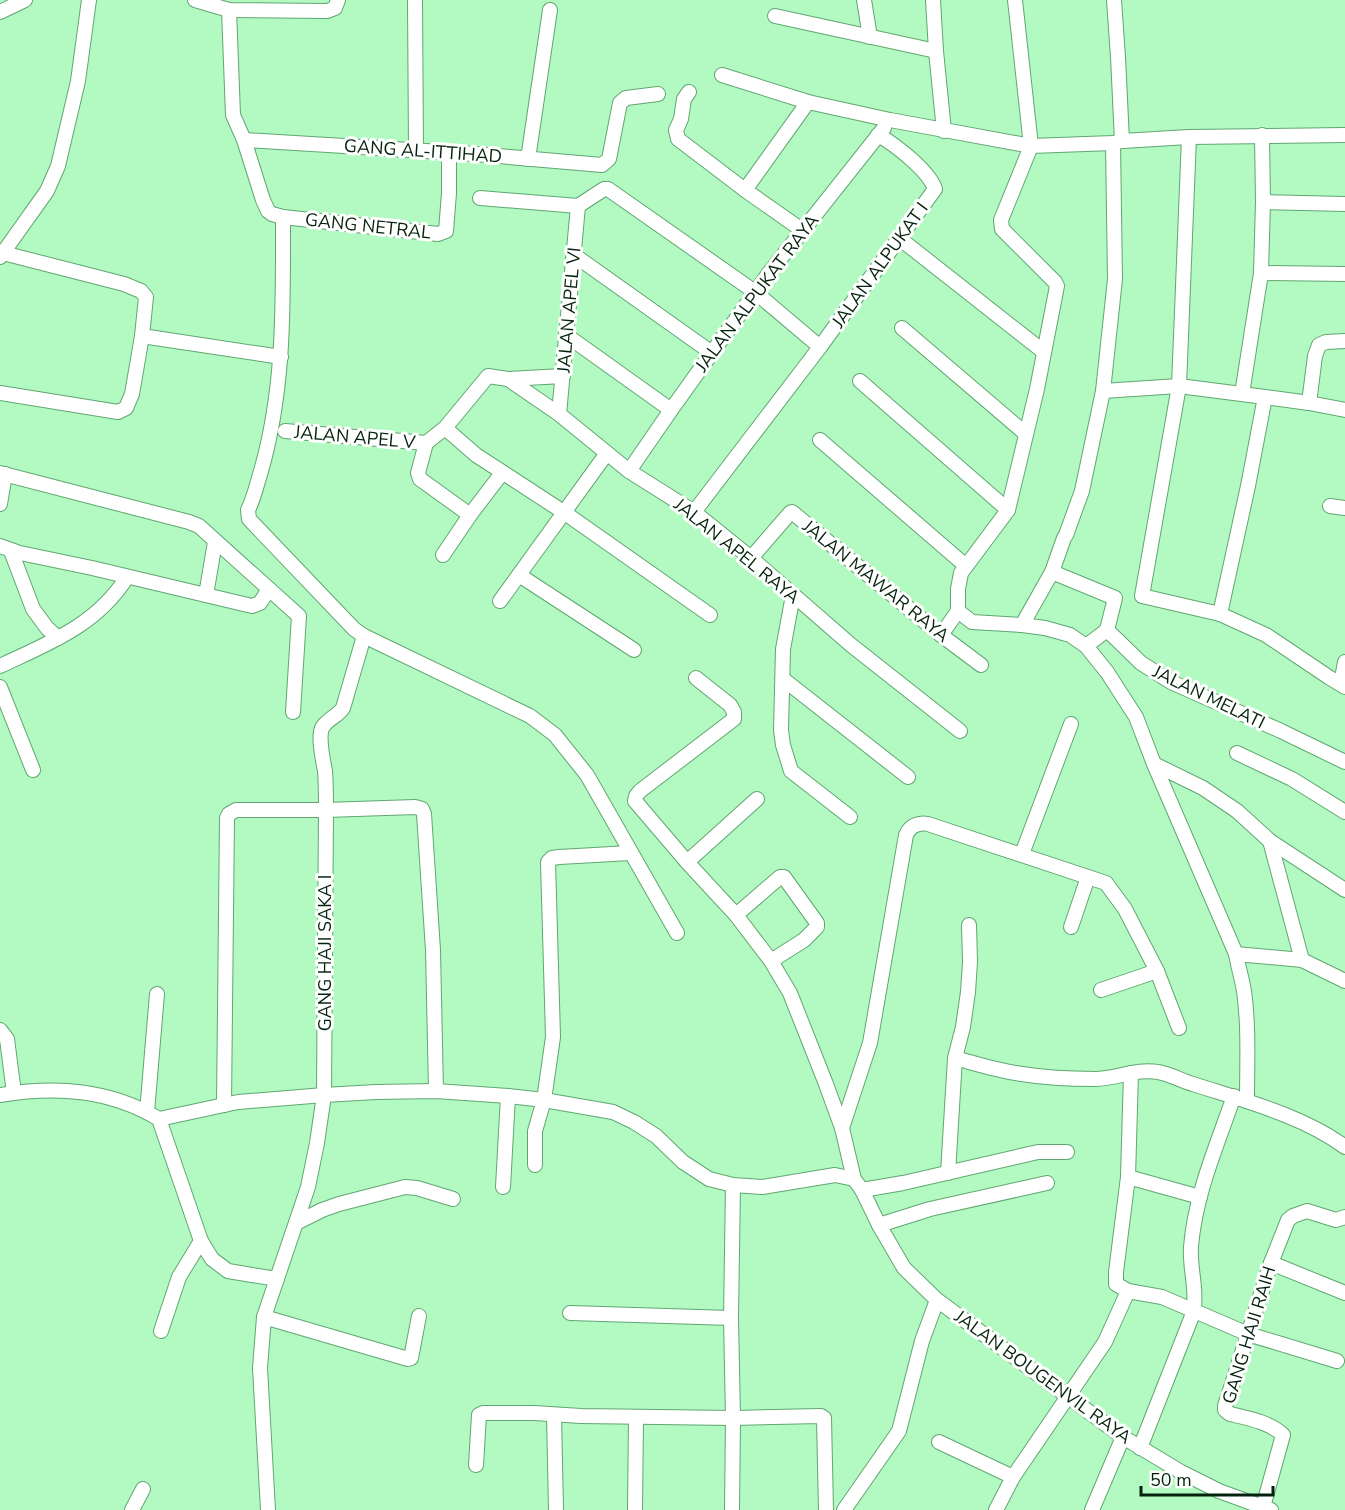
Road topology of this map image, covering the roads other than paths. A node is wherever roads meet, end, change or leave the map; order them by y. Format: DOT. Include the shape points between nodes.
graph roads {
  1 [pos="25,0"];
  2 [pos="89,0"];
  3 [pos="195,0"];
  4 [pos="338,0"];
  5 [pos="416,0"];
  6 [pos="864,0"];
  7 [pos="933,0"];
  8 [pos="1015,0"];
  9 [pos="1114,1"];
  10 [pos="229,10"];
  11 [pos="550,10"];
  12 [pos="0,12"];
  13 [pos="775,16"];
  14 [pos="870,37"];
  15 [pos="936,51"];
  16 [pos="722,75"];
  17 [pos="689,92"];
  18 [pos="658,94"];
  19 [pos="808,102"];
  20 [pos="890,120"];
  21 [pos="944,131"];
  22 [pos="878,135"];
  23 [pos="1262,135"];
  24 [pos="1345,135"];
  25 [pos="1189,137"];
  26 [pos="244,140"];
  27 [pos="1118,142"];
  28 [pos="1030,146"];
  29 [pos="416,150"];
  30 [pos="449,153"];
  31 [pos="528,159"];
  32 [pos="745,190"];
  33 [pos="480,198"];
  34 [pos="1263,202"];
  35 [pos="1345,204"];
  36 [pos="578,206"];
  37 [pos="283,217"];
  38 [pos="802,230"];
  39 [pos="899,238"];
  40 [pos="2,255"];
  41 [pos="574,255"];
  42 [pos="1261,273"];
  43 [pos="1345,274"];
  44 [pos="755,292"];
  45 [pos="902,328"];
  46 [pos="566,335"];
  47 [pos="142,336"];
  48 [pos="1345,341"];
  49 [pos="820,347"];
  50 [pos="1044,352"];
  51 [pos="712,353"];
  52 [pos="281,357"];
  53 [pos="563,376"];
  54 [pos="508,379"];
  55 [pos="860,381"];
  56 [pos="1179,386"];
  57 [pos="1103,391"];
  58 [pos="0,393"];
  59 [pos="1242,394"];
  60 [pos="1265,397"];
  61 [pos="1309,403"];
  62 [pos="671,410"];
  63 [pos="1345,411"];
  64 [pos="559,414"];
  65 [pos="445,428"];
  66 [pos="285,431"];
  67 [pos="1026,434"];
  68 [pos="820,440"];
  69 [pos="426,443"];
  70 [pos="607,453"];
  71 [pos="629,471"];
  72 [pos="502,473"];
  73 [pos="3,474"];
  74 [pos="0,504"];
  75 [pos="1330,506"];
  76 [pos="1345,508"];
  77 [pos="1008,510"];
  78 [pos="694,512"];
  79 [pos="565,513"];
  80 [pos="470,515"];
  81 [pos="215,542"];
  82 [pos="6,548"];
  83 [pos="443,555"];
  84 [pos="751,558"];
  85 [pos="966,566"];
  86 [pos="1052,572"];
  87 [pos="519,575"];
  88 [pos="127,577"];
  89 [pos="269,589"];
  90 [pos="206,595"];
  91 [pos="793,595"];
  92 [pos="500,601"];
  93 [pos="958,611"];
  94 [pos="1220,614"];
  95 [pos="710,615"];
  96 [pos="1022,625"];
  97 [pos="1107,630"];
  98 [pos="942,635"];
  99 [pos="364,636"];
  100 [pos="58,638"];
  101 [pos="1086,646"];
  102 [pos="634,650"];
  103 [pos="1345,662"];
  104 [pos="981,665"];
  105 [pos="0,666"];
  106 [pos="696,678"];
  107 [pos="783,679"];
  108 [pos="1343,686"];
  109 [pos="0,687"];
  110 [pos="293,712"];
  111 [pos="1071,724"];
  112 [pos="960,731"];
  113 [pos="1237,753"];
  114 [pos="1345,762"];
  115 [pos="1154,764"];
  116 [pos="33,770"];
  117 [pos="909,777"];
  118 [pos="757,799"];
  119 [pos="326,810"];
  120 [pos="1345,812"];
  121 [pos="850,817"];
  122 [pos="1270,841"];
  123 [pos="630,853"];
  124 [pos="1022,854"];
  125 [pos="687,862"];
  126 [pos="1088,877"];
  127 [pos="1345,890"];
  128 [pos="736,915"];
  129 [pos="969,925"];
  130 [pos="1071,927"];
  131 [pos="676,933"];
  132 [pos="1236,954"];
  133 [pos="1302,960"];
  134 [pos="771,961"];
  135 [pos="1157,970"];
  136 [pos="1345,981"];
  137 [pos="1101,990"];
  138 [pos="157,994"];
  139 [pos="1179,1028"];
  140 [pos="0,1030"];
  141 [pos="955,1058"];
  142 [pos="1131,1073"];
  143 [pos="436,1091"];
  144 [pos="7,1094"];
  145 [pos="324,1095"];
  146 [pos="508,1096"];
  147 [pos="1240,1098"];
  148 [pos="544,1100"];
  149 [pos="224,1105"];
  150 [pos="153,1115"];
  151 [pos="842,1128"];
  152 [pos="1345,1147"];
  153 [pos="1067,1152"];
  154 [pos="535,1165"];
  155 [pos="948,1173"];
  156 [pos="1128,1177"];
  157 [pos="1047,1183"];
  158 [pos="733,1185"];
  159 [pos="858,1185"];
  160 [pos="503,1187"];
  161 [pos="1200,1197"];
  162 [pos="453,1199"];
  163 [pos="1345,1217"];
  164 [pos="296,1223"];
  165 [pos="879,1225"];
  166 [pos="201,1241"];
  167 [pos="1271,1263"];
  168 [pos="277,1280"];
  169 [pos="1128,1291"];
  170 [pos="1345,1293"];
  171 [pos="936,1300"];
  172 [pos="1194,1311"];
  173 [pos="570,1313"];
  174 [pos="419,1316"];
  175 [pos="264,1317"];
  176 [pos="731,1318"];
  177 [pos="161,1331"];
  178 [pos="1248,1334"];
  179 [pos="1337,1361"];
  180 [pos="1069,1397"];
  181 [pos="554,1415"];
  182 [pos="636,1417"];
  183 [pos="733,1419"];
  184 [pos="1123,1437"];
  185 [pos="939,1442"];
  186 [pos="1140,1448"];
  187 [pos="476,1465"];
  188 [pos="1013,1477"];
  189 [pos="143,1489"];
  190 [pos="1267,1509"];
  191 [pos="132,1510"];
  192 [pos="268,1510"];
  193 [pos="556,1510"];
  194 [pos="635,1510"];
  195 [pos="732,1510"];
  196 [pos="826,1510"];
  197 [pos="843,1510"];
  198 [pos="996,1510"];
  199 [pos="1092,1510"];
  1 -- 12 [label="street"];
  2 -- 40 [label="street" via="78,81 58,166 47,191"];
  3 -- 10 [label="street"];
  4 -- 10 [label="street" via="335,8 327,11"];
  5 -- 29 [label="street"];
  6 -- 14 [label="street"];
  7 -- 15 [label="street"];
  8 -- 28 [label="street"];
  9 -- 27 [label="street" via="1119,57"];
  10 -- 26 [label="street" via="233,115"];
  11 -- 31 [label="street"];
  13 -- 14 [label="street"];
  14 -- 15 [label="street"];
  15 -- 21 [label="street"];
  16 -- 19 [label="street"];
  17 -- 32 [label="street" via="676,130 678,139"];
  18 -- 31 [label="street, GANG AL-ITTIHAD" via="626,98 620,103 609,159 602,165"];
  19 -- 20 [label="street"];
  19 -- 32 [label="street"];
  20 -- 21 [label="street"];
  20 -- 22 [label="street, JALAN ALPUKAT RAYA"];
  21 -- 28 [label="street"];
  22 -- 38 [label="street, JALAN ALPUKAT RAYA"];
  22 -- 39 [label="street, JALAN ALPUKAT I" via="921,168 935,189"];
  23 -- 24 [label="street"];
  23 -- 25 [label="street"];
  23 -- 34 [label="street"];
  25 -- 27 [label="street"];
  25 -- 56 [label="street"];
  26 -- 29 [label="street, GANG AL-ITTIHAD"];
  26 -- 37 [label="street" via="268,211"];
  27 -- 28 [label="street"];
  27 -- 57 [label="street" via="1115,279"];
  28 -- 50 [label="street" via="1001,225 1058,286"];
  29 -- 30 [label="street, GANG AL-ITTIHAD"];
  30 -- 31 [label="street, GANG AL-ITTIHAD"];
  30 -- 37 [label="street, GANG NETRAL" via="444,233"];
  32 -- 38 [label="street"];
  33 -- 36 [label="street"];
  34 -- 35 [label="street"];
  34 -- 42 [label="street"];
  36 -- 41 [label="street, JALAN APEL VI"];
  36 -- 44 [label="street, JALAN ALPUKAT I" via="608,189"];
  37 -- 52 [label="street"];
  38 -- 44 [label="street, JALAN ALPUKAT RAYA"];
  39 -- 49 [label="street, JALAN ALPUKAT I"];
  39 -- 50 [label="street"];
  40 -- 47 [label="street" via="141,291 146,297"];
  41 -- 46 [label="street, JALAN APEL VI"];
  41 -- 51 [label="street"];
  42 -- 43 [label="street"];
  42 -- 59 [label="street"];
  44 -- 49 [label="street, JALAN ALPUKAT I"];
  44 -- 51 [label="street, JALAN ALPUKAT RAYA"];
  45 -- 67 [label="street"];
  46 -- 53 [label="street, JALAN APEL VI"];
  46 -- 62 [label="street"];
  47 -- 52 [label="street"];
  47 -- 58 [label="street" via="132,394 126,408 118,412"];
  48 -- 61 [label="street" via="1319,345"];
  49 -- 78 [label="street, JALAN ALPUKAT I"];
  50 -- 67 [label="street"];
  51 -- 62 [label="street, JALAN ALPUKAT RAYA"];
  52 -- 99 [label="street" via="265,455 248,510 249,519"];
  53 -- 54 [label="street"];
  53 -- 64 [label="street, JALAN APEL VI"];
  54 -- 64 [label="street, JALAN APEL RAYA"];
  54 -- 65 [label="street" via="488,376"];
  55 -- 77 [label="street"];
  56 -- 57 [label="street"];
  56 -- 59 [label="street"];
  56 -- 94 [label="street" via="1142,596"];
  57 -- 86 [label="street" via="1082,491"];
  59 -- 60 [label="street"];
  60 -- 61 [label="street"];
  60 -- 94 [label="street"];
  61 -- 63 [label="street"];
  62 -- 71 [label="street, JALAN ALPUKAT RAYA"];
  64 -- 70 [label="street, JALAN APEL RAYA"];
  65 -- 69 [label="street"];
  65 -- 72 [label="street"];
  66 -- 69 [label="street, JALAN APEL V"];
  67 -- 77 [label="street"];
  68 -- 85 [label="street"];
  69 -- 80 [label="street" via="420,478"];
  70 -- 71 [label="street, JALAN APEL RAYA"];
  70 -- 79 [label="street"];
  71 -- 78 [label="street, JALAN APEL RAYA"];
  72 -- 79 [label="street"];
  72 -- 80 [label="street"];
  73 -- 74 [label="street"];
  73 -- 81 [label="street" via="189,522"];
  75 -- 76 [label="street"];
  77 -- 85 [label="street"];
  78 -- 84 [label="street, JALAN APEL RAYA"];
  79 -- 87 [label="street"];
  79 -- 95 [label="street"];
  80 -- 83 [label="street"];
  81 -- 89 [label="street"];
  81 -- 90 [label="street"];
  82 -- 88 [label="street"];
  82 -- 100 [label="street" via="33,609"];
  84 -- 91 [label="street, JALAN APEL RAYA"];
  84 -- 98 [label="street, JALAN MAWAR RAYA" via="792,512"];
  85 -- 93 [label="street" via="958,589"];
  86 -- 96 [label="street"];
  86 -- 97 [label="street" via="1115,598"];
  87 -- 92 [label="street"];
  87 -- 102 [label="street"];
  88 -- 90 [label="street"];
  88 -- 100 [label="street" via="87,621"];
  89 -- 90 [label="street" via="260,603 252,606"];
  89 -- 110 [label="street" via="299,616"];
  91 -- 107 [label="street" via="783,649"];
  91 -- 112 [label="street, JALAN APEL RAYA"];
  93 -- 96 [label="street" via="972,622"];
  93 -- 98 [label="street"];
  94 -- 108 [label="street" via="1266,635"];
  96 -- 101 [label="street" via="1070,635"];
  97 -- 101 [label="street"];
  97 -- 114 [label="street, JALAN MELATI" via="1141,663 1171,682"];
  98 -- 104 [label="street, JALAN MAWAR RAYA"];
  99 -- 119 [label="street, GANG HAJI SAKA I" via="343,708 322,729"];
  99 -- 123 [label="street" via="530,716 555,735 587,775"];
  100 -- 105 [label="street"];
  101 -- 115 [label="street" via="1136,717"];
  103 -- 108 [label="street"];
  106 -- 125 [label="street, JALAN BOUGENVIL RAYA" via="730,705 734,719 640,791 635,801"];
  107 -- 117 [label="street"];
  107 -- 121 [label="street" via="781,730 791,771"];
  109 -- 116 [label="street"];
  111 -- 124 [label="street"];
  113 -- 120 [label="street" via="1292,779"];
  115 -- 122 [label="street" via="1203,788 1237,811"];
  115 -- 132 [label="street"];
  118 -- 125 [label="street"];
  119 -- 143 [label="street" via="416,807 424,814 433,950"];
  119 -- 145 [label="street, GANG HAJI SAKA I"];
  119 -- 149 [label="street" via="236,810 227,818"];
  122 -- 127 [label="street"];
  122 -- 133 [label="street"];
  123 -- 131 [label="street"];
  123 -- 148 [label="street" via="559,857 548,862 553,1037"];
  124 -- 126 [label="street"];
  124 -- 151 [label="street" via="922,822 908,831 870,1043"];
  125 -- 128 [label="street, JALAN BOUGENVIL RAYA"];
  126 -- 130 [label="street"];
  126 -- 135 [label="street" via="1106,883 1125,909"];
  128 -- 134 [label="street, JALAN BOUGENVIL RAYA"];
  128 -- 134 [label="street" via="784,877 817,927"];
  129 -- 141 [label="street" via="968,992"];
  132 -- 133 [label="street"];
  132 -- 147 [label="street" via="1244,989 1248,1047"];
  133 -- 136 [label="street"];
  134 -- 151 [label="street, JALAN BOUGENVIL RAYA" via="801,1016"];
  135 -- 137 [label="street"];
  135 -- 139 [label="street"];
  138 -- 150 [label="street"];
  140 -- 144 [label="street" via="7,1039"];
  141 -- 142 [label="street" via="1021,1074 1069,1079"];
  141 -- 155 [label="street"];
  142 -- 147 [label="street" via="1159,1072"];
  142 -- 156 [label="street"];
  143 -- 145 [label="street"];
  143 -- 146 [label="street"];
  144 -- 150 [label="street" via="90,1093 120,1100"];
  145 -- 149 [label="street"];
  145 -- 164 [label="street, GANG HAJI SAKA I" via="313,1167"];
  146 -- 148 [label="street"];
  146 -- 160 [label="street"];
  147 -- 152 [label="street" via="1330,1136"];
  147 -- 161 [label="street"];
  148 -- 154 [label="street" via="535,1131"];
  148 -- 158 [label="street" via="613,1112 656,1136 683,1162 709,1179"];
  149 -- 150 [label="street"];
  150 -- 166 [label="street"];
  151 -- 159 [label="street, JALAN BOUGENVIL RAYA"];
  153 -- 155 [label="street" via="1038,1152"];
  155 -- 159 [label="street" via="903,1183"];
  156 -- 161 [label="street"];
  156 -- 169 [label="street" via="1116,1284"];
  157 -- 165 [label="street" via="930,1209"];
  158 -- 159 [label="street" via="762,1187 836,1175"];
  158 -- 176 [label="street"];
  159 -- 165 [label="street, JALAN BOUGENVIL RAYA"];
  161 -- 172 [label="street" via="1191,1248"];
  162 -- 164 [label="street" via="405,1187 339,1204"];
  163 -- 167 [label="street, GANG HAJI RAIH" via="1335,1220 1307,1211 1293,1216"];
  164 -- 168 [label="street, GANG HAJI SAKA I"];
  165 -- 171 [label="street, JALAN BOUGENVIL RAYA" via="904,1268"];
  166 -- 168 [label="street" via="212,1259 228,1271"];
  166 -- 177 [label="street" via="179,1277"];
  167 -- 170 [label="street"];
  167 -- 178 [label="street, GANG HAJI RAIH"];
  168 -- 175 [label="street, GANG HAJI SAKA I"];
  169 -- 172 [label="street" via="1162,1297"];
  169 -- 180 [label="street" via="1105,1342"];
  171 -- 180 [label="street, JALAN BOUGENVIL RAYA"];
  171 -- 197 [label="street" via="899,1431"];
  172 -- 178 [label="street"];
  172 -- 186 [label="street"];
  173 -- 176 [label="street"];
  174 -- 175 [label="street" via="408,1359"];
  175 -- 192 [label="street, GANG HAJI SAKA I" via="260,1368"];
  176 -- 183 [label="street"];
  178 -- 179 [label="street"];
  178 -- 190 [label="street, GANG HAJI RAIH" via="1224,1410 1268,1425 1283,1435"];
  180 -- 184 [label="street, JALAN BOUGENVIL RAYA"];
  180 -- 188 [label="street"];
  181 -- 182 [label="street"];
  181 -- 187 [label="street" via="480,1413"];
  181 -- 193 [label="street"];
  182 -- 183 [label="street"];
  182 -- 194 [label="street"];
  183 -- 195 [label="street"];
  183 -- 196 [label="street" via="823,1416"];
  184 -- 186 [label="street, JALAN BOUGENVIL RAYA"];
  184 -- 199 [label="street"];
  185 -- 188 [label="street"];
  186 -- 190 [label="street, JALAN BOUGENVIL RAYA" via="1219,1491"];
  188 -- 198 [label="street"];
  189 -- 191 [label="street"];
}
